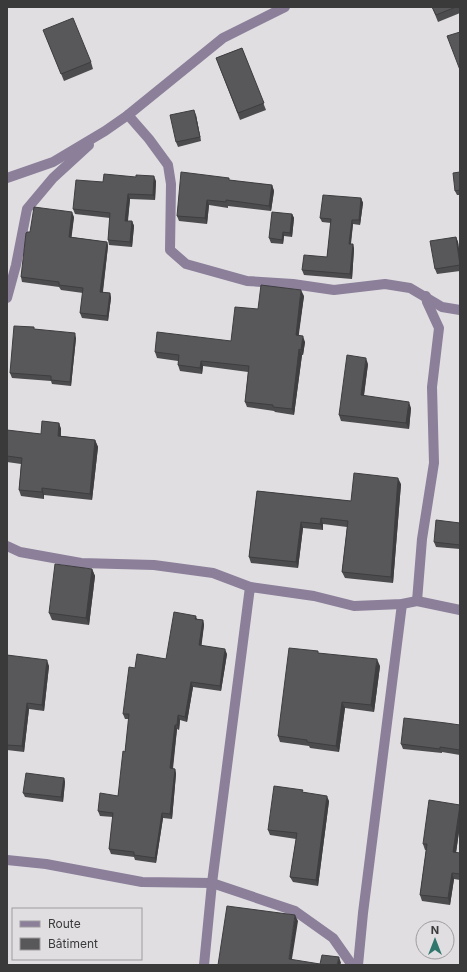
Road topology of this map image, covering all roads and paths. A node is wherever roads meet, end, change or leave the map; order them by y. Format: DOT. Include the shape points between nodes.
graph roads {
  1 [pos="285,7"];
  2 [pos="128,115"];
  3 [pos="105,130"];
  4 [pos="7,178"];
  5 [pos="426,296"];
  6 [pos="7,298"];
  7 [pos="460,310"];
  8 [pos="7,546"];
  9 [pos="250,587"];
  10 [pos="417,601"];
  11 [pos="402,604"];
  12 [pos="460,610"];
  13 [pos="7,860"];
  14 [pos="212,883"];
  15 [pos="204,965"];
  16 [pos="352,965"];
  17 [pos="358,965"];
  1 -- 2 [label="street" via="223,38"];
  2 -- 3 [label="street"];
  2 -- 5 [label="street" via="168,166 171,184 170,250 186,264 247,282 293,284 334,290 385,284 410,288"];
  3 -- 4 [label="street" via="52,162"];
  3 -- 6 [label="street" via="53,178 27,209"];
  5 -- 7 [label="street" via="442,307"];
  5 -- 10 [label="street" via="439,328 432,387 434,463 422,539"];
  8 -- 9 [label="street" via="20,552 81,563 154,565 213,573"];
  9 -- 11 [label="street" via="314,596 354,606"];
  9 -- 14 [label="street"];
  10 -- 11 [label="street"];
  10 -- 12 [label="street"];
  11 -- 17 [label="street"];
  13 -- 14 [label="street" via="46,864 142,882"];
  14 -- 15 [label="street"];
  14 -- 16 [label="street" via="295,911 333,938"];
}
